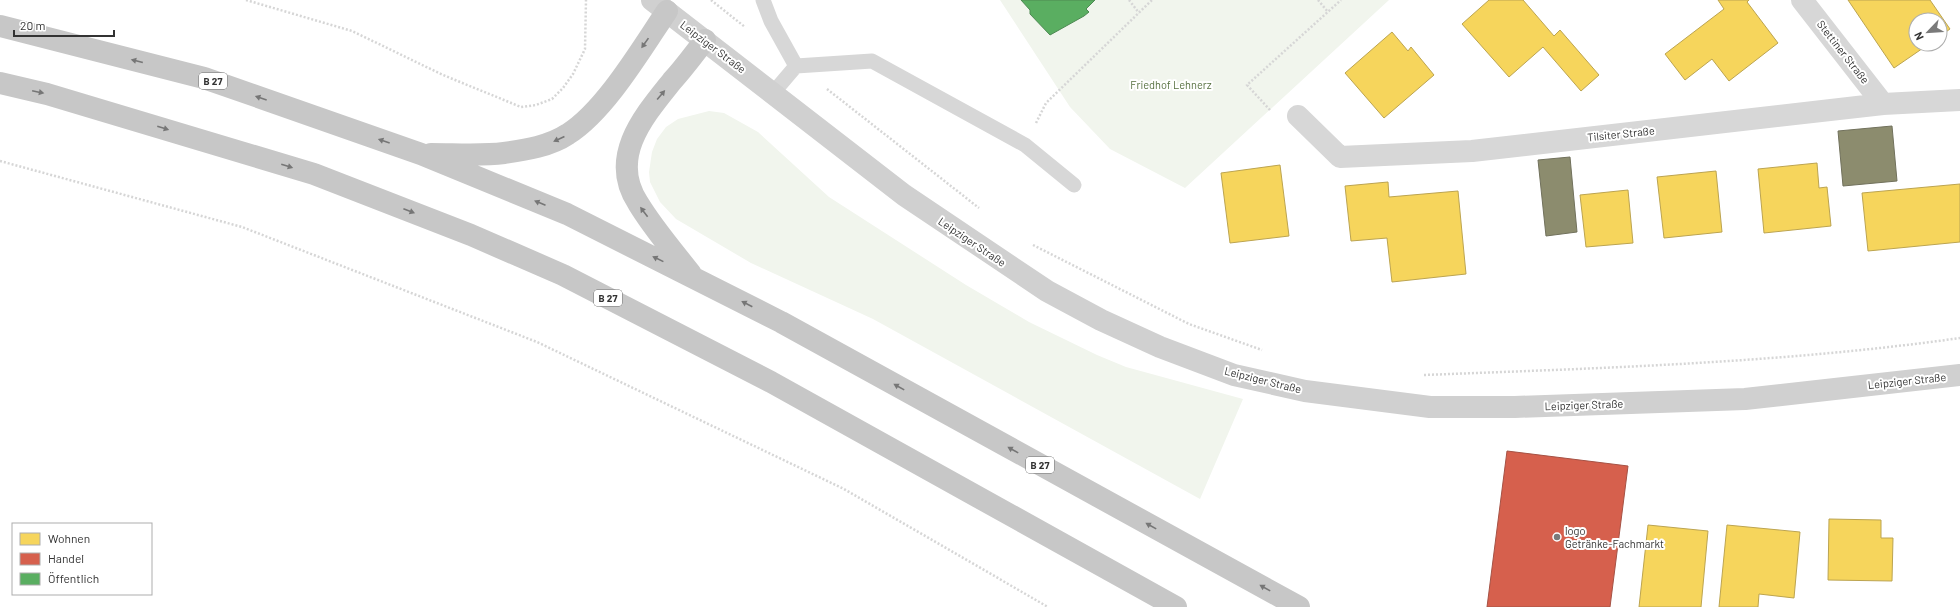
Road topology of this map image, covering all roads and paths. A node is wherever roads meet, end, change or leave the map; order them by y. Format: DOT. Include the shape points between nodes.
graph roads {
  1 [pos="246,0"];
  2 [pos="586,0"];
  3 [pos="711,0"];
  4 [pos="763,0"];
  5 [pos="1128,0"];
  6 [pos="1152,0"];
  7 [pos="1318,0"];
  8 [pos="1342,0"];
  9 [pos="1802,0"];
  10 [pos="660,6"];
  11 [pos="1139,12"];
  12 [pos="1328,12"];
  13 [pos="0,26"];
  14 [pos="747,28"];
  15 [pos="705,40"];
  16 [pos="796,66"];
  17 [pos="0,83"];
  18 [pos="773,93"];
  19 [pos="1960,100"];
  20 [pos="1263,102"];
  21 [pos="1883,104"];
  22 [pos="1298,116"];
  23 [pos="1025,145"];
  24 [pos="421,154"];
  25 [pos="0,161"];
  26 [pos="1074,185"];
  27 [pos="981,210"];
  28 [pos="1026,241"];
  29 [pos="693,276"];
  30 [pos="1960,338"];
  31 [pos="1268,352"];
  32 [pos="1960,375"];
  33 [pos="1421,376"];
  34 [pos="1048,607"];
  35 [pos="1176,607"];
  36 [pos="1299,607"];
  1 -- 2 [label="path" via="352,31 443,75 521,107 552,99 573,74 585,49"];
  3 -- 14 [label="path"];
  4 -- 16 [label="lane" via="771,21"];
  5 -- 11 [label="path"];
  6 -- 11 [label="path"];
  7 -- 12 [label="path"];
  8 -- 12 [label="path"];
  9 -- 21 [label="street, Stettiner Straße"];
  10 -- 15 [label="main road, Leipziger Straße"];
  10 -- 24 [label="highway, one-way" via="612,90 589,118 568,134 545,145 503,153"];
  11 -- 23 [label="path" via="1046,103"];
  12 -- 20 [label="path" via="1247,85"];
  24 -- 13 [label="highway, B 27, one-way" via="204,78"];
  15 -- 18 [label="main road, Leipziger Straße"];
  29 -- 15 [label="highway, one-way" via="637,202 629,183 626,164 630,145 650,108"];
  16 -- 18 [label="lane"];
  16 -- 23 [label="lane" via="872,61"];
  16 -- 27 [label="path"];
  17 -- 35 [label="highway, B 27, one-way" via="47,94 314,174 471,235 563,275 771,382"];
  18 -- 32 [label="main road, Leipziger Straße" via="910,199 1047,291 1101,320 1160,347 1234,375 1305,391 1422,406 1515,408 1745,399"];
  19 -- 21 [label="street, Tilsiter Straße"];
  21 -- 22 [label="street, Tilsiter Straße" via="1472,151 1340,157"];
  23 -- 26 [label="lane"];
  29 -- 24 [label="highway, B 27, one-way" via="567,214"];
  25 -- 34 [label="path" via="242,228 537,342 844,489"];
  28 -- 31 [label="path" via="1189,324"];
  36 -- 29 [label="highway, B 27, one-way"];
  30 -- 33 [label="path" via="1895,347 1756,359"];
}
